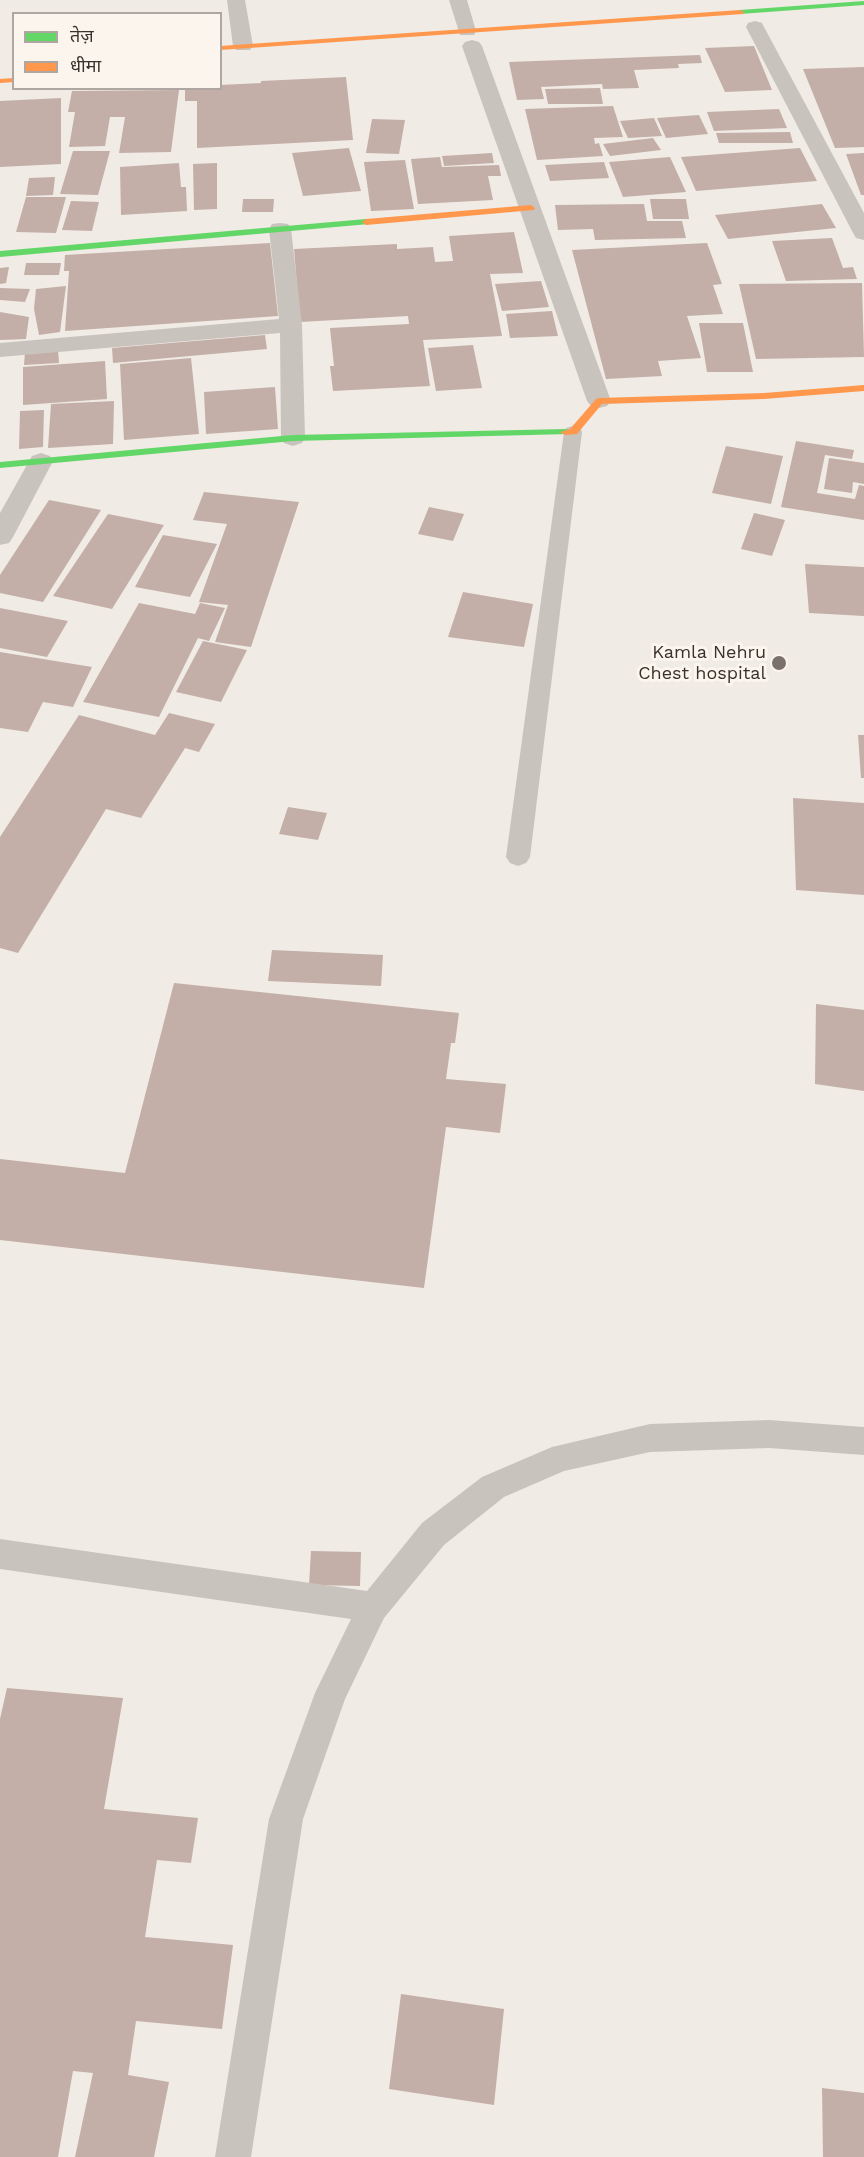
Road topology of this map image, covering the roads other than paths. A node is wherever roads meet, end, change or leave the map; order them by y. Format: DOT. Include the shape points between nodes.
graph roads {
  1 [pos="236,0"];
  2 [pos="458,0"];
  3 [pos="864,3"];
  4 [pos="755,27"];
  5 [pos="470,42"];
  6 [pos="243,46"];
  7 [pos="222,48"];
  8 [pos="531,208"];
  9 [pos="280,230"];
  10 [pos="864,233"];
  11 [pos="0,254"];
  12 [pos="291,325"];
  13 [pos="0,350"];
  14 [pos="864,388"];
  15 [pos="599,401"];
  16 [pos="573,432"];
  17 [pos="293,438"];
  18 [pos="40,461"];
  19 [pos="0,465"];
  20 [pos="0,537"];
  21 [pos="518,857"];
  22 [pos="864,1441"];
  23 [pos="0,1554"];
  24 [pos="373,1607"];
  25 [pos="233,2157"];
  1 -- 6 [label="street"];
  2 -- 5 [label="street"];
  3 -- 5 [label="street"];
  4 -- 10 [label="street"];
  5 -- 6 [label="street"];
  5 -- 8 [label="street"];
  6 -- 7 [label="street"];
  8 -- 9 [label="street"];
  8 -- 15 [label="street"];
  9 -- 11 [label="street"];
  9 -- 12 [label="street"];
  12 -- 13 [label="street"];
  12 -- 17 [label="street"];
  14 -- 15 [label="street" via="764,396"];
  15 -- 16 [label="street"];
  16 -- 17 [label="street"];
  16 -- 21 [label="lane"];
  17 -- 18 [label="street"];
  18 -- 19 [label="street"];
  18 -- 20 [label="street"];
  22 -- 24 [label="lane" via="769,1434 650,1438 562,1457 493,1486 450,1520"];
  23 -- 24 [label="lane"];
  24 -- 25 [label="lane" via="331,1693 286,1819"];
}
